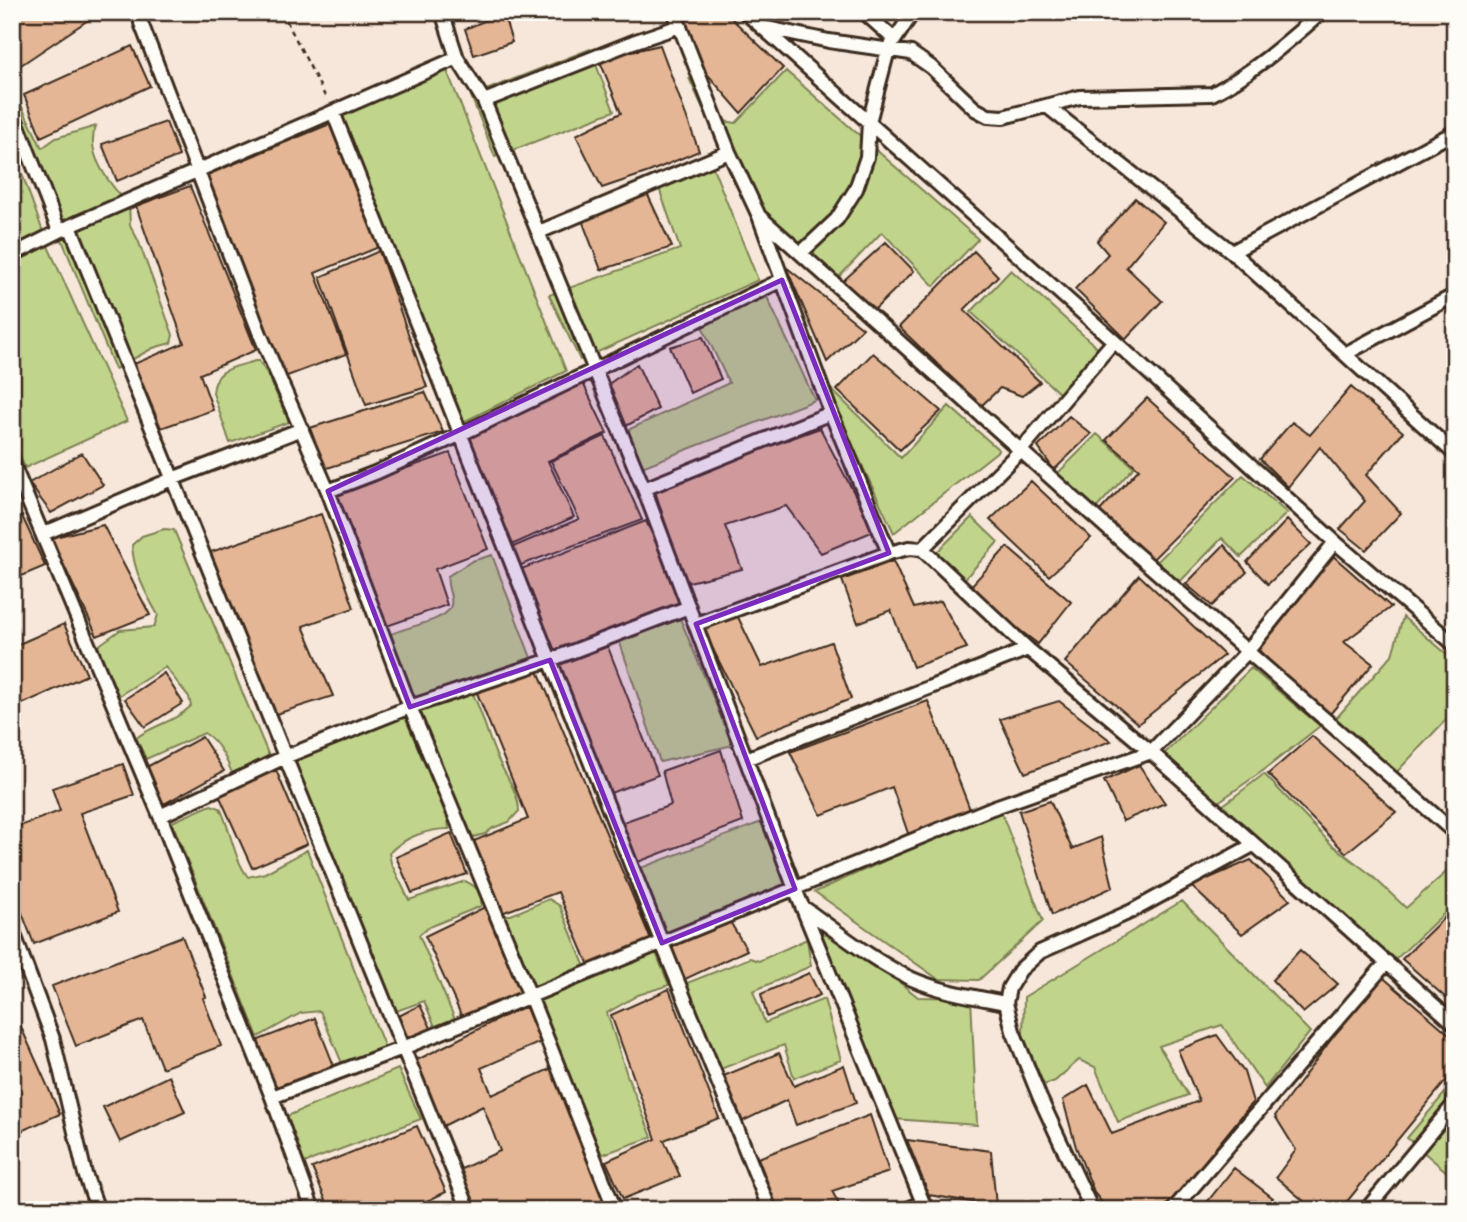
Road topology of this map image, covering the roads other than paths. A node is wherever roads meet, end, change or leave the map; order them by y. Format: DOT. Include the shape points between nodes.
graph roads {
  1 [pos="442,12"];
  2 [pos="674,12"];
  3 [pos="745,12"];
  4 [pos="864,12"];
  5 [pos="912,12"];
  6 [pos="1322,12"];
  7 [pos="141,23"];
  8 [pos="680,26"];
  9 [pos="763,27"];
  10 [pos="891,45"];
  11 [pos="457,58"];
  12 [pos="484,101"];
  13 [pos="1048,107"];
  14 [pos="12,110"];
  15 [pos="333,112"];
  16 [pos="869,122"];
  17 [pos="1455,132"];
  18 [pos="729,152"];
  19 [pos="199,172"];
  20 [pos="759,216"];
  21 [pos="64,228"];
  22 [pos="539,232"];
  23 [pos="802,252"];
  24 [pos="1232,252"];
  25 [pos="12,256"];
  26 [pos="782,280"];
  27 [pos="1455,295"];
  28 [pos="1114,341"];
  29 [pos="1345,355"];
  30 [pos="595,369"];
  31 [pos="831,413"];
  32 [pos="302,429"];
  33 [pos="459,435"];
  34 [pos="1453,450"];
  35 [pos="1020,451"];
  36 [pos="12,462"];
  37 [pos="172,479"];
  38 [pos="644,489"];
  39 [pos="328,491"];
  40 [pos="43,534"];
  41 [pos="1335,541"];
  42 [pos="922,550"];
  43 [pos="889,553"];
  44 [pos="689,607"];
  45 [pos="696,624"];
  46 [pos="1455,645"];
  47 [pos="1028,649"];
  48 [pos="1247,652"];
  49 [pos="550,660"];
  50 [pos="410,708"];
  51 [pos="1151,752"];
  52 [pos="285,757"];
  53 [pos="746,759"];
  54 [pos="160,816"];
  55 [pos="1455,833"];
  56 [pos="1253,845"];
  57 [pos="795,889"];
  58 [pos="802,906"];
  59 [pos="12,929"];
  60 [pos="662,943"];
  61 [pos="1387,962"];
  62 [pos="530,996"];
  63 [pos="1006,1003"];
  64 [pos="1455,1024"];
  65 [pos="403,1048"];
  66 [pos="272,1097"];
  67 [pos="1455,1103"];
  68 [pos="927,1206"];
  69 [pos="98,1210"];
  70 [pos="313,1210"];
  71 [pos="469,1210"];
  72 [pos="615,1210"];
  73 [pos="771,1210"];
  74 [pos="905,1210"];
  75 [pos="1092,1210"];
  76 [pos="1173,1210"];
  77 [pos="1366,1210"];
  1 -- 11 [label="street"];
  2 -- 8 [label="street"];
  3 -- 9 [label="street"];
  4 -- 10 [label="street"];
  5 -- 10 [label="street"];
  6 -- 13 [label="street" via="1273,54 1212,94 1080,97"];
  7 -- 19 [label="street"];
  8 -- 12 [label="street"];
  8 -- 18 [label="street"];
  9 -- 10 [label="street"];
  9 -- 16 [label="street"];
  10 -- 13 [label="street" via="919,57 988,116"];
  10 -- 16 [label="street"];
  11 -- 12 [label="street"];
  11 -- 15 [label="street"];
  12 -- 22 [label="street"];
  13 -- 24 [label="street"];
  14 -- 21 [label="street"];
  15 -- 19 [label="street"];
  15 -- 33 [label="street"];
  16 -- 23 [label="street" via="867,157 856,189 837,219"];
  16 -- 28 [label="street"];
  17 -- 24 [label="street"];
  18 -- 20 [label="street"];
  18 -- 22 [label="street"];
  19 -- 21 [label="street"];
  19 -- 32 [label="street" via="260,334"];
  20 -- 23 [label="street"];
  20 -- 26 [label="street"];
  21 -- 25 [label="street"];
  21 -- 37 [label="street"];
  22 -- 30 [label="street"];
  23 -- 35 [label="street"];
  24 -- 29 [label="street"];
  26 -- 30 [label="street"];
  26 -- 31 [label="street"];
  27 -- 29 [label="street"];
  28 -- 35 [label="street"];
  28 -- 41 [label="street"];
  29 -- 34 [label="street"];
  30 -- 33 [label="street"];
  30 -- 38 [label="street"];
  31 -- 38 [label="street"];
  31 -- 43 [label="street"];
  32 -- 37 [label="street"];
  32 -- 39 [label="street"];
  33 -- 39 [label="street"];
  33 -- 49 [label="street"];
  35 -- 42 [label="street"];
  35 -- 48 [label="street"];
  36 -- 40 [label="street"];
  37 -- 40 [label="street"];
  37 -- 52 [label="street"];
  38 -- 44 [label="street"];
  39 -- 50 [label="street"];
  40 -- 54 [label="street"];
  41 -- 46 [label="street"];
  41 -- 48 [label="street"];
  42 -- 43 [label="street"];
  42 -- 47 [label="street"];
  43 -- 45 [label="street"];
  44 -- 45 [label="street"];
  44 -- 49 [label="street"];
  45 -- 53 [label="street"];
  47 -- 51 [label="street"];
  47 -- 53 [label="street"];
  48 -- 51 [label="street"];
  48 -- 55 [label="street"];
  49 -- 50 [label="street"];
  49 -- 60 [label="street"];
  50 -- 52 [label="street"];
  50 -- 62 [label="street"];
  51 -- 56 [label="street"];
  51 -- 57 [label="street" via="992,808"];
  52 -- 54 [label="street"];
  52 -- 65 [label="street"];
  53 -- 57 [label="street"];
  54 -- 66 [label="street"];
  56 -- 61 [label="street"];
  56 -- 63 [label="street" via="1142,905 1040,952 1020,970"];
  57 -- 58 [label="street"];
  57 -- 60 [label="street"];
  58 -- 63 [label="street" via="880,962 913,979"];
  58 -- 68 [label="street"];
  59 -- 69 [label="street" via="53,1039"];
  60 -- 62 [label="street"];
  60 -- 73 [label="street"];
  61 -- 64 [label="street"];
  61 -- 76 [label="street"];
  62 -- 65 [label="street"];
  62 -- 72 [label="street"];
  63 -- 75 [label="street" via="1040,1098"];
  65 -- 66 [label="street"];
  65 -- 71 [label="street"];
  66 -- 70 [label="street"];
  67 -- 77 [label="street"];
  68 -- 74 [label="street"];
}
